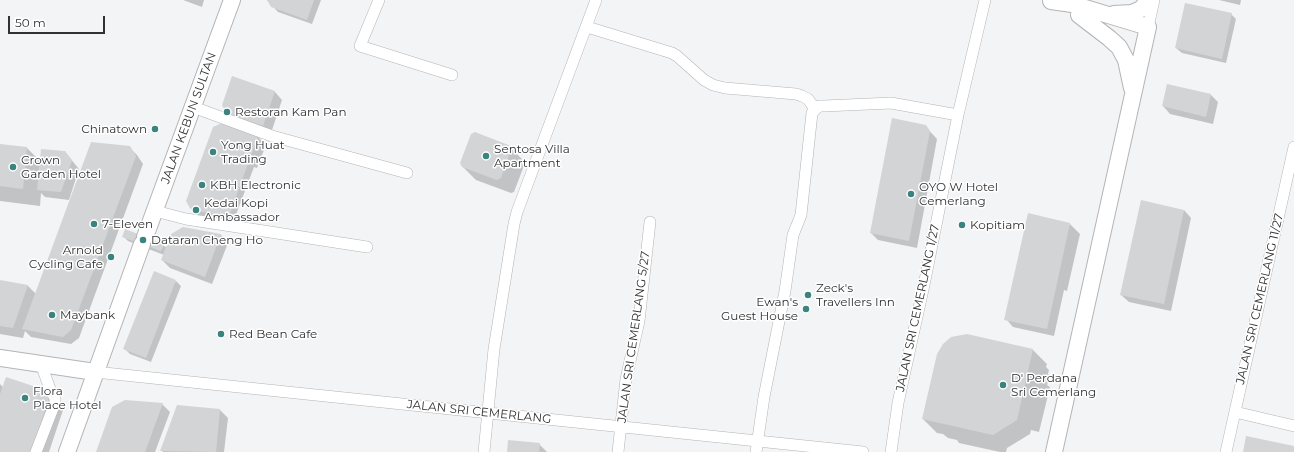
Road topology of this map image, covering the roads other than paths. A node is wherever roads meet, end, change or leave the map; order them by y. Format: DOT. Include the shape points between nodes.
graph roads {
  1 [pos="232,0"];
  2 [pos="379,0"];
  3 [pos="596,0"];
  4 [pos="985,0"];
  5 [pos="1149,0"];
  6 [pos="1154,0"];
  7 [pos="1049,1"];
  8 [pos="1103,13"];
  9 [pos="1079,15"];
  10 [pos="586,27"];
  11 [pos="1147,32"];
  12 [pos="452,75"];
  13 [pos="1133,95"];
  14 [pos="193,107"];
  15 [pos="815,108"];
  16 [pos="958,115"];
  17 [pos="1294,147"];
  18 [pos="407,173"];
  19 [pos="154,211"];
  20 [pos="650,222"];
  21 [pos="367,247"];
  22 [pos="0,358"];
  23 [pos="40,364"];
  24 [pos="96,372"];
  25 [pos="1235,412"];
  26 [pos="488,413"];
  27 [pos="1294,426"];
  28 [pos="621,427"];
  29 [pos="756,446"];
  30 [pos="36,452"];
  31 [pos="67,452"];
  32 [pos="484,452"];
  33 [pos="618,452"];
  34 [pos="863,452"];
  35 [pos="891,452"];
  36 [pos="1054,452"];
  37 [pos="1226,452"];
  1 -- 14 [label="street, JALAN KEBUN SULTAN"];
  2 -- 12 [label="street" via="360,46"];
  3 -- 10 [label="street"];
  4 -- 16 [label="street, JALAN SRI CEMERLANG 1/27"];
  5 -- 8 [label="street" via="1141,9 1132,13"];
  6 -- 11 [label="street"];
  7 -- 8 [label="street" via="1072,4"];
  7 -- 9 [label="street"];
  8 -- 11 [label="street"];
  9 -- 11 [label="street"];
  9 -- 13 [label="street" via="1119,47 1126,60"];
  10 -- 15 [label="street" via="672,53 713,85 796,94 808,99"];
  10 -- 26 [label="street" via="518,212 494,349"];
  11 -- 13 [label="street"];
  13 -- 36 [label="street"];
  14 -- 18 [label="street" via="272,136"];
  14 -- 19 [label="street, JALAN KEBUN SULTAN"];
  15 -- 16 [label="street" via="891,103"];
  15 -- 29 [label="street" via="810,118 801,215 793,235"];
  16 -- 35 [label="street, JALAN SRI CEMERLANG 1/27" via="898,403"];
  17 -- 25 [label="street, JALAN SRI CEMERLANG 11/27"];
  19 -- 21 [label="street" via="186,219"];
  19 -- 24 [label="street, JALAN KEBUN SULTAN"];
  20 -- 28 [label="street, JALAN SRI CEMERLANG 5/27"];
  22 -- 23 [label="street"];
  23 -- 24 [label="street"];
  23 -- 30 [label="street" via="56,402"];
  24 -- 26 [label="street, JALAN SRI CEMERLANG"];
  24 -- 31 [label="street, JALAN KEBUN SULTAN"];
  25 -- 27 [label="street"];
  25 -- 37 [label="street, JALAN SRI CEMERLANG 11/27"];
  26 -- 28 [label="street, JALAN SRI CEMERLANG"];
  26 -- 32 [label="street"];
  28 -- 29 [label="street, JALAN SRI CEMERLANG"];
  28 -- 33 [label="street, JALAN SRI CEMERLANG 5/27"];
  29 -- 34 [label="street, JALAN SRI CEMERLANG"];
}
